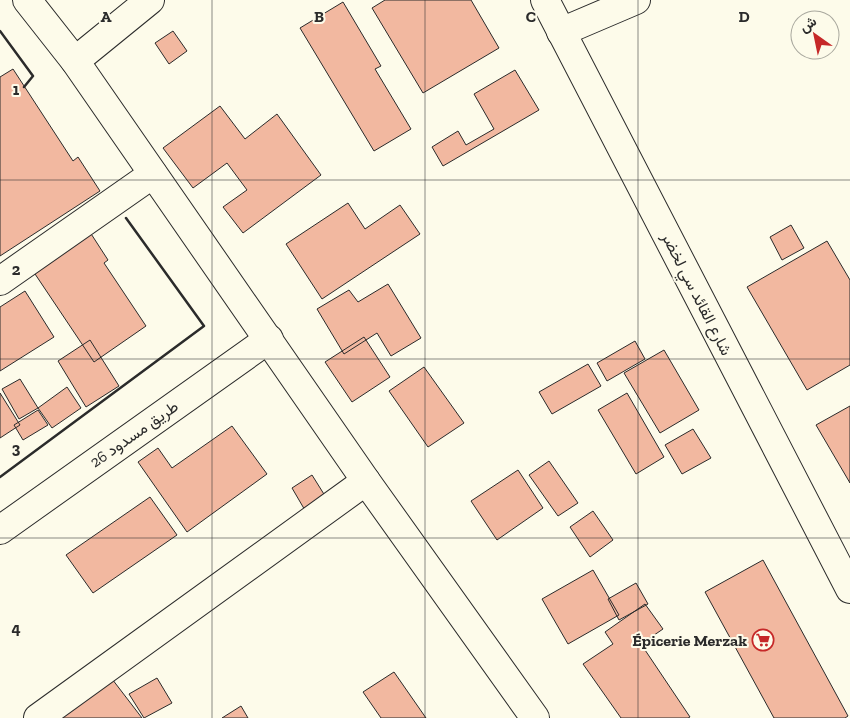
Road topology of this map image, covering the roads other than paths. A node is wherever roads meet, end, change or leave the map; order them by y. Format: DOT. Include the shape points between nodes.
graph roads {
  1 [pos="27,0"];
  2 [pos="150,0"];
  3 [pos="545,0"];
  4 [pos="636,0"];
  5 [pos="561,32"];
  6 [pos="75,61"];
  7 [pos="154,174"];
  8 [pos="0,281"];
  9 [pos="269,339"];
  10 [pos="366,481"];
  11 [pos="0,530"];
  12 [pos="850,589"];
  13 [pos="38,718"];
  14 [pos="535,718"];
  1 -- 6 [label="street"];
  2 -- 6 [label="street"];
  3 -- 5 [label="street, شارع القائد سي لخضر"];
  4 -- 5 [label="street"];
  5 -- 12 [label="street, شارع القائد سي لخضر"];
  6 -- 7 [label="street"];
  7 -- 8 [label="street"];
  7 -- 9 [label="street"];
  9 -- 10 [label="street"];
  9 -- 11 [label="street, طريق مسدود 26"];
  10 -- 13 [label="street"];
  10 -- 14 [label="street"];
}
